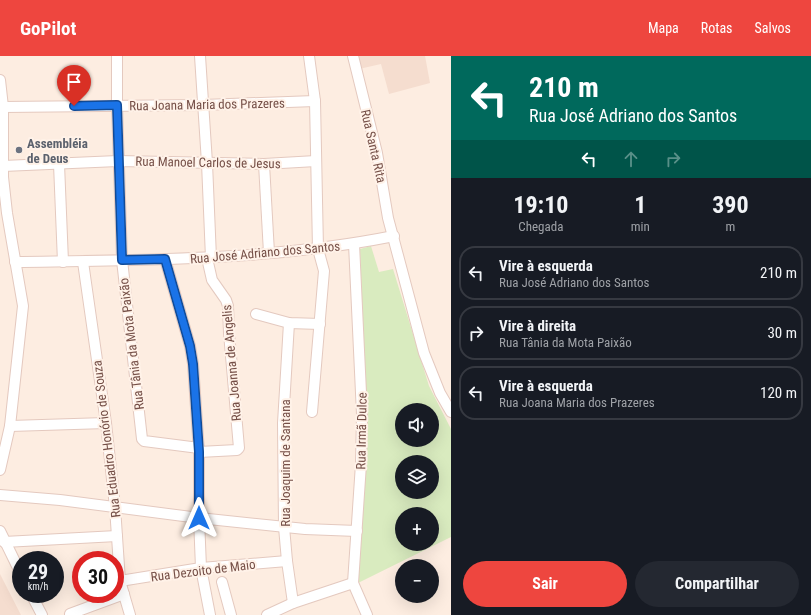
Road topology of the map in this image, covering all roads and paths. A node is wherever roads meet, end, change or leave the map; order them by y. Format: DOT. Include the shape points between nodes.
graph roads {
  1 [pos="117,56"];
  2 [pos="200,56"];
  3 [pos="310,56"];
  4 [pos="352,56"];
  5 [pos="0,80"];
  6 [pos="315,101"];
  7 [pos="117,105"];
  8 [pos="203,105"];
  9 [pos="3,107"];
  10 [pos="118,161"];
  11 [pos="316,161"];
  12 [pos="207,163"];
  13 [pos="59,164"];
  14 [pos="264,164"];
  15 [pos="3,166"];
  16 [pos="2,177"];
  17 [pos="394,236"];
  18 [pos="354,244"];
  19 [pos="318,249"];
  20 [pos="270,253"];
  21 [pos="209,258"];
  22 [pos="165,259"];
  23 [pos="122,260"];
  24 [pos="15,262"];
  25 [pos="63,262"];
  26 [pos="83,262"];
  27 [pos="256,314"];
  28 [pos="289,322"];
  29 [pos="320,324"];
  30 [pos="312,412"];
  31 [pos="451,412"];
  32 [pos="106,423"];
  33 [pos="10,426"];
  34 [pos="199,450"];
  35 [pos="0,470"];
  36 [pos="0,495"];
  37 [pos="115,507"];
  38 [pos="199,518"];
  39 [pos="284,527"];
  40 [pos="0,531"];
  41 [pos="357,531"];
  42 [pos="117,536"];
  43 [pos="4,542"];
  44 [pos="118,551"];
  45 [pos="12,557"];
  46 [pos="287,561"];
  47 [pos="201,568"];
  48 [pos="124,580"];
  49 [pos="222,582"];
  50 [pos="353,583"];
  51 [pos="124,594"];
  52 [pos="36,603"];
  53 [pos="100,603"];
  54 [pos="294,603"];
  55 [pos="70,614"];
  56 [pos="42,615"];
  57 [pos="130,615"];
  58 [pos="210,615"];
  59 [pos="231,615"];
  60 [pos="267,615"];
  61 [pos="367,615"];
  1 -- 7 [label="street, Rua Tânia da Mota Paixão"];
  2 -- 8 [label="street, Rua Joanna de Angelis"];
  3 -- 6 [label="street"];
  4 -- 17 [label="street, Rua Santa Rita" via="377,153 388,218"];
  5 -- 9 [label="street"];
  6 -- 8 [label="street, Rua Joana Maria dos Prazeres"];
  6 -- 11 [label="street"];
  7 -- 8 [label="street, Rua Joana Maria dos Prazeres"];
  7 -- 9 [label="street, Rua Joana Maria dos Prazeres"];
  7 -- 10 [label="street, Rua Tânia da Mota Paixão"];
  8 -- 12 [label="street, Rua Joanna de Angelis"];
  9 -- 15 [label="street"];
  10 -- 12 [label="street, Rua Manoel Carlos de Jesus"];
  10 -- 13 [label="street, Rua Manoel Carlos de Jesus"];
  10 -- 23 [label="street, Rua Tânia da Mota Paixão"];
  11 -- 14 [label="street, Rua Manoel Carlos de Jesus"];
  11 -- 19 [label="street"];
  12 -- 14 [label="street, Rua Manoel Carlos de Jesus"];
  12 -- 21 [label="street, Rua Joanna de Angelis"];
  13 -- 15 [label="street, Rua Manoel Carlos de Jesus"];
  13 -- 25 [label="street"];
  14 -- 20 [label="street"];
  15 -- 16 [label="street"];
  16 -- 24 [label="street"];
  17 -- 18 [label="street, Rua José Adriano dos Santos"];
  17 -- 31 [label="street, Rua Santa Rita" via="424,352 440,393"];
  18 -- 19 [label="street, Rua José Adriano dos Santos"];
  18 -- 41 [label="street, Rua Irmã Dulce" via="362,414"];
  19 -- 20 [label="street, Rua José Adriano dos Santos"];
  19 -- 29 [label="street" via="324,271"];
  20 -- 21 [label="street, Rua José Adriano dos Santos"];
  21 -- 22 [label="street, Rua José Adriano dos Santos"];
  21 -- 34 [label="street, Rua Joanna de Angelis" via="212,280 228,306 239,449"];
  22 -- 23 [label="street, Rua José Adriano dos Santos"];
  22 -- 34 [label="street" via="190,346"];
  23 -- 26 [label="street, Rua José Adriano dos Santos"];
  23 -- 34 [label="street, Rua Tânia da Mota Paixão" via="143,440"];
  24 -- 25 [label="street, Rua José Adriano dos Santos"];
  24 -- 33 [label="street" via="23,312"];
  25 -- 26 [label="street, Rua José Adriano dos Santos"];
  26 -- 32 [label="street, Rua Eduadro Honório de Souza"];
  27 -- 28 [label="street"];
  28 -- 29 [label="street"];
  28 -- 39 [label="street, Rua Joaquim de Santana" via="283,429"];
  29 -- 30 [label="street"];
  32 -- 33 [label="street"];
  32 -- 37 [label="street, Rua Eduadro Honório de Souza"];
  33 -- 35 [label="street"];
  34 -- 38 [label="street"];
  36 -- 37 [label="street"];
  37 -- 38 [label="street"];
  37 -- 42 [label="street, Rua Eduadro Honório de Souza"];
  38 -- 39 [label="street"];
  38 -- 47 [label="street"];
  39 -- 41 [label="street"];
  39 -- 46 [label="street, Rua Joaquim de Santana"];
  40 -- 43 [label="street"];
  41 -- 50 [label="street, Rua Irmã Dulce"];
  42 -- 43 [label="street"];
  42 -- 44 [label="street, Rua Eduadro Honório de Souza"];
  43 -- 45 [label="street"];
  46 -- 47 [label="street, Rua Dezoito de Maio"];
  46 -- 54 [label="street, Rua Joaquim de Santana"];
  47 -- 48 [label="street, Rua Dezoito de Maio"];
  47 -- 58 [label="street"];
  49 -- 59 [label="street"];
  50 -- 54 [label="street"];
  50 -- 61 [label="street, Rua Irmã Dulce"];
  51 -- 57 [label="street, Rua Eduadro Honório de Souza"];
  52 -- 56 [label="street"];
  53 -- 55 [label="street"];
  54 -- 60 [label="street"];
}
